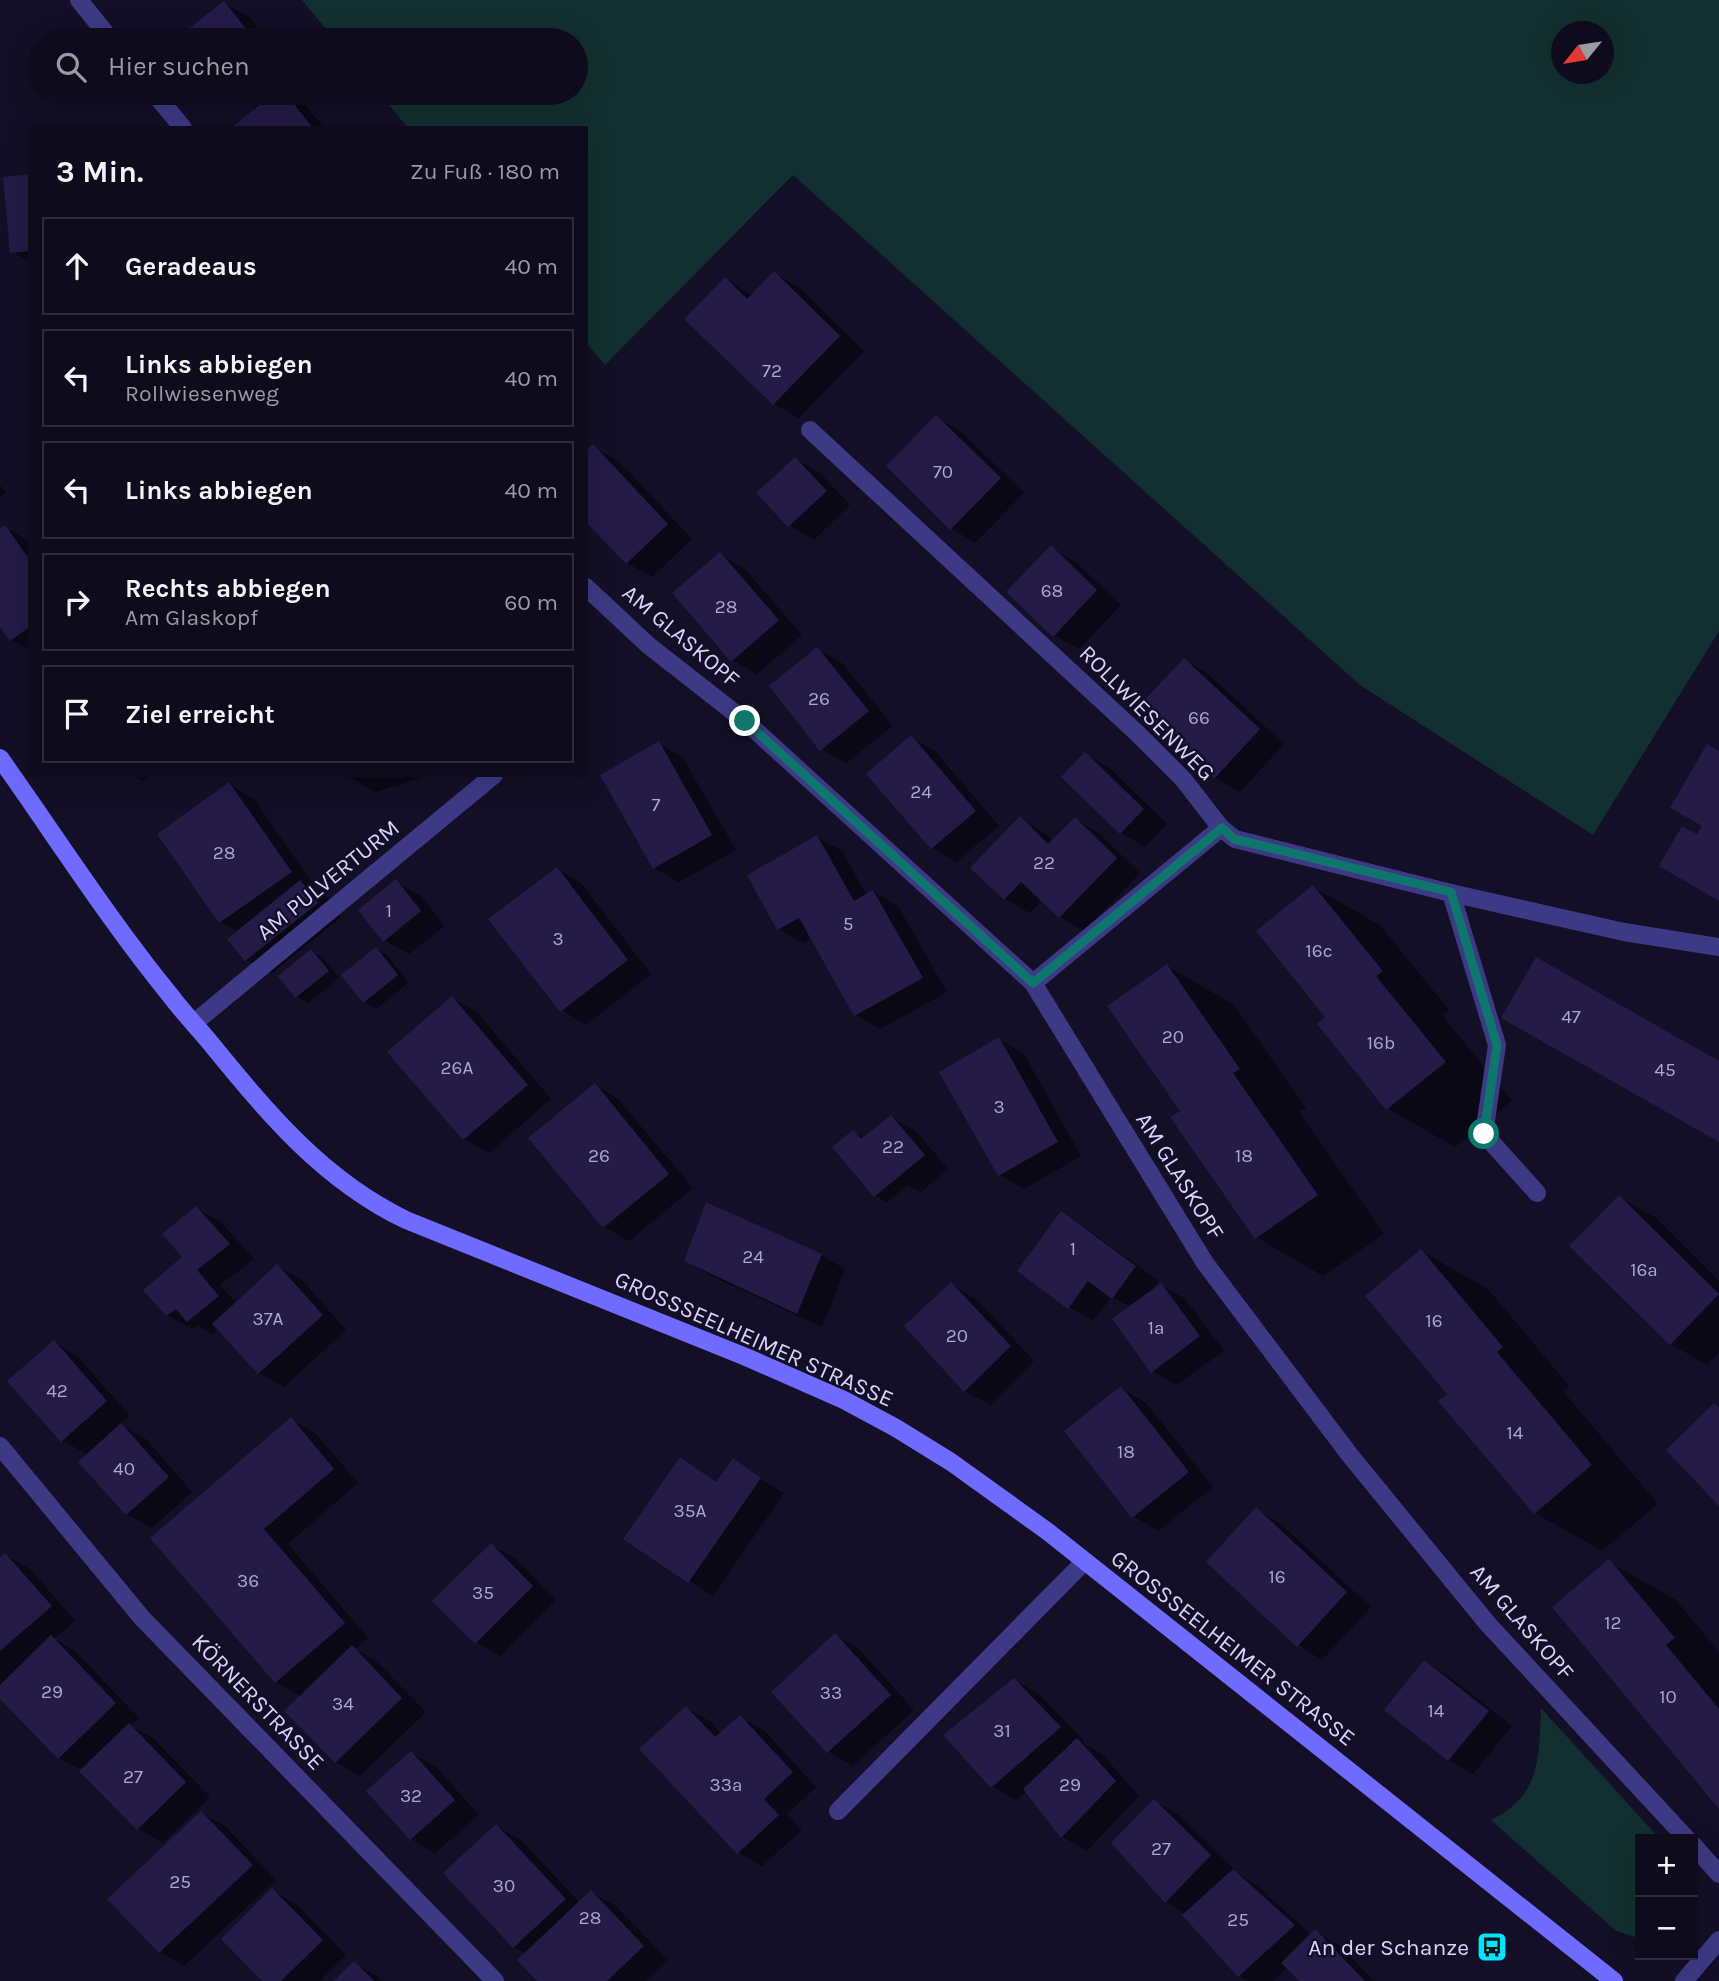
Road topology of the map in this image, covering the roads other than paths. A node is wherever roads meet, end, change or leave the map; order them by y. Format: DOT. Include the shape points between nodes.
graph roads {
  1 [pos="79,0"];
  2 [pos="101,28"];
  3 [pos="164,105"];
  4 [pos="181,126"];
  5 [pos="810,430"];
  6 [pos="588,589"];
  7 [pos="0,758"];
  8 [pos="492,777"];
  9 [pos="1222,828"];
  10 [pos="1451,892"];
  11 [pos="1719,947"];
  12 [pos="1033,983"];
  13 [pos="194,1023"];
  14 [pos="1537,1193"];
  15 [pos="0,1446"];
  16 [pos="1084,1562"];
  17 [pos="838,1811"];
  18 [pos="1682,1834"];
  19 [pos="1698,1851"];
  20 [pos="1719,1874"];
  21 [pos="1719,1940"];
  22 [pos="495,1981"];
  23 [pos="1614,1981"];
  24 [pos="1684,1981"];
  1 -- 2 [label="street"];
  3 -- 4 [label="street"];
  5 -- 9 [label="street, ROLLWIESENWEG" via="1138,734 1183,779"];
  6 -- 12 [label="street, AM GLASKOPF" via="648,645 745,721"];
  7 -- 13 [label="main road, GROSSSEELHEIMER STRASSE" via="150,969"];
  8 -- 13 [label="street, AM PULVERTURM"];
  9 -- 10 [label="street, ROLLWIESENWEG" via="1234,839"];
  9 -- 12 [label="street"];
  10 -- 11 [label="street, ROLLWIESENWEG" via="1624,932"];
  10 -- 14 [label="street" via="1497,1045 1484,1134"];
  12 -- 18 [label="street, AM GLASKOPF" via="1205,1263 1341,1443 1487,1623"];
  13 -- 16 [label="main road, GROSSSEELHEIMER STRASSE" via="270,1116 316,1160 377,1206 844,1400 951,1462"];
  15 -- 22 [label="street, KÖRNERSTRASSE" via="142,1618"];
  16 -- 17 [label="street"];
  16 -- 23 [label="main road, GROSSSEELHEIMER STRASSE"];
  19 -- 20 [label="street"];
  21 -- 24 [label="street"];
}
